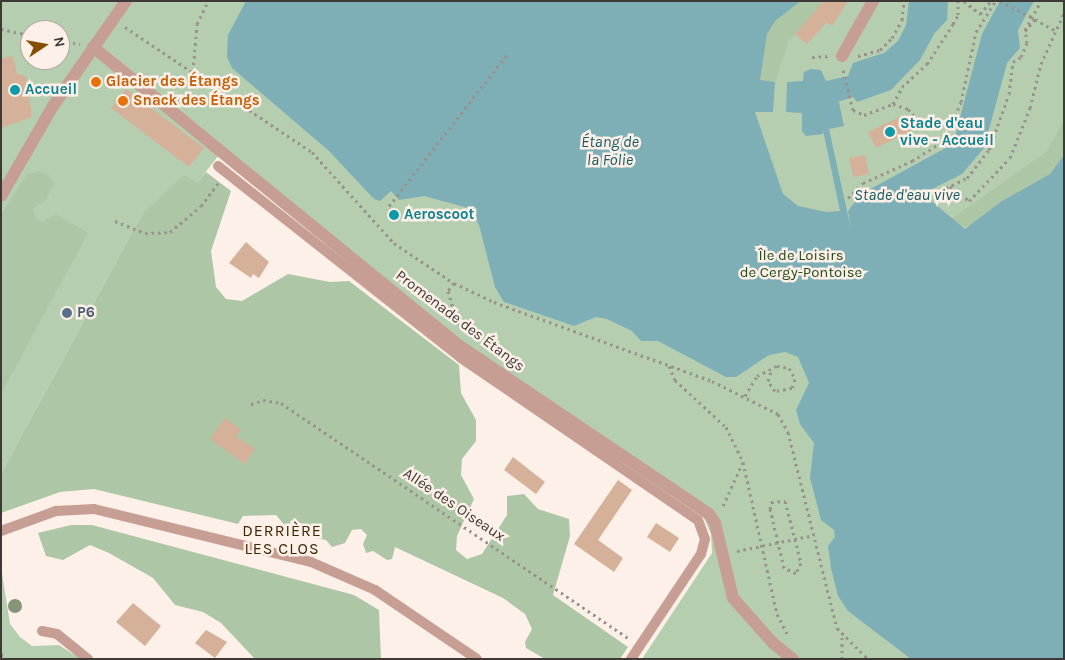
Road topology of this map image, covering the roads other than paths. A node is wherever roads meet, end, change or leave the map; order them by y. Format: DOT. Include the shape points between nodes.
graph roads {
  1 [pos="126,1"];
  2 [pos="873,1"];
  3 [pos="92,46"];
  4 [pos="842,56"];
  5 [pos="222,169"];
  6 [pos="1,196"];
  7 [pos="1,531"];
  8 [pos="42,631"];
  9 [pos="88,659"];
  10 [pos="477,659"];
  11 [pos="631,659"];
  12 [pos="793,659"];
  1 -- 3 [label="street"];
  2 -- 4 [label="street"];
  3 -- 6 [label="street"];
  3 -- 12 [label="street, Promenade des Étangs" via="460,346 706,512 715,522 735,602"];
  5 -- 11 [label="lane, Promenade des Étangs" via="461,358 695,517 703,528 703,548"];
  7 -- 10 [label="lane" via="56,511 94,509 311,562 375,590"];
  8 -- 9 [label="lane" via="56,634"];
}
